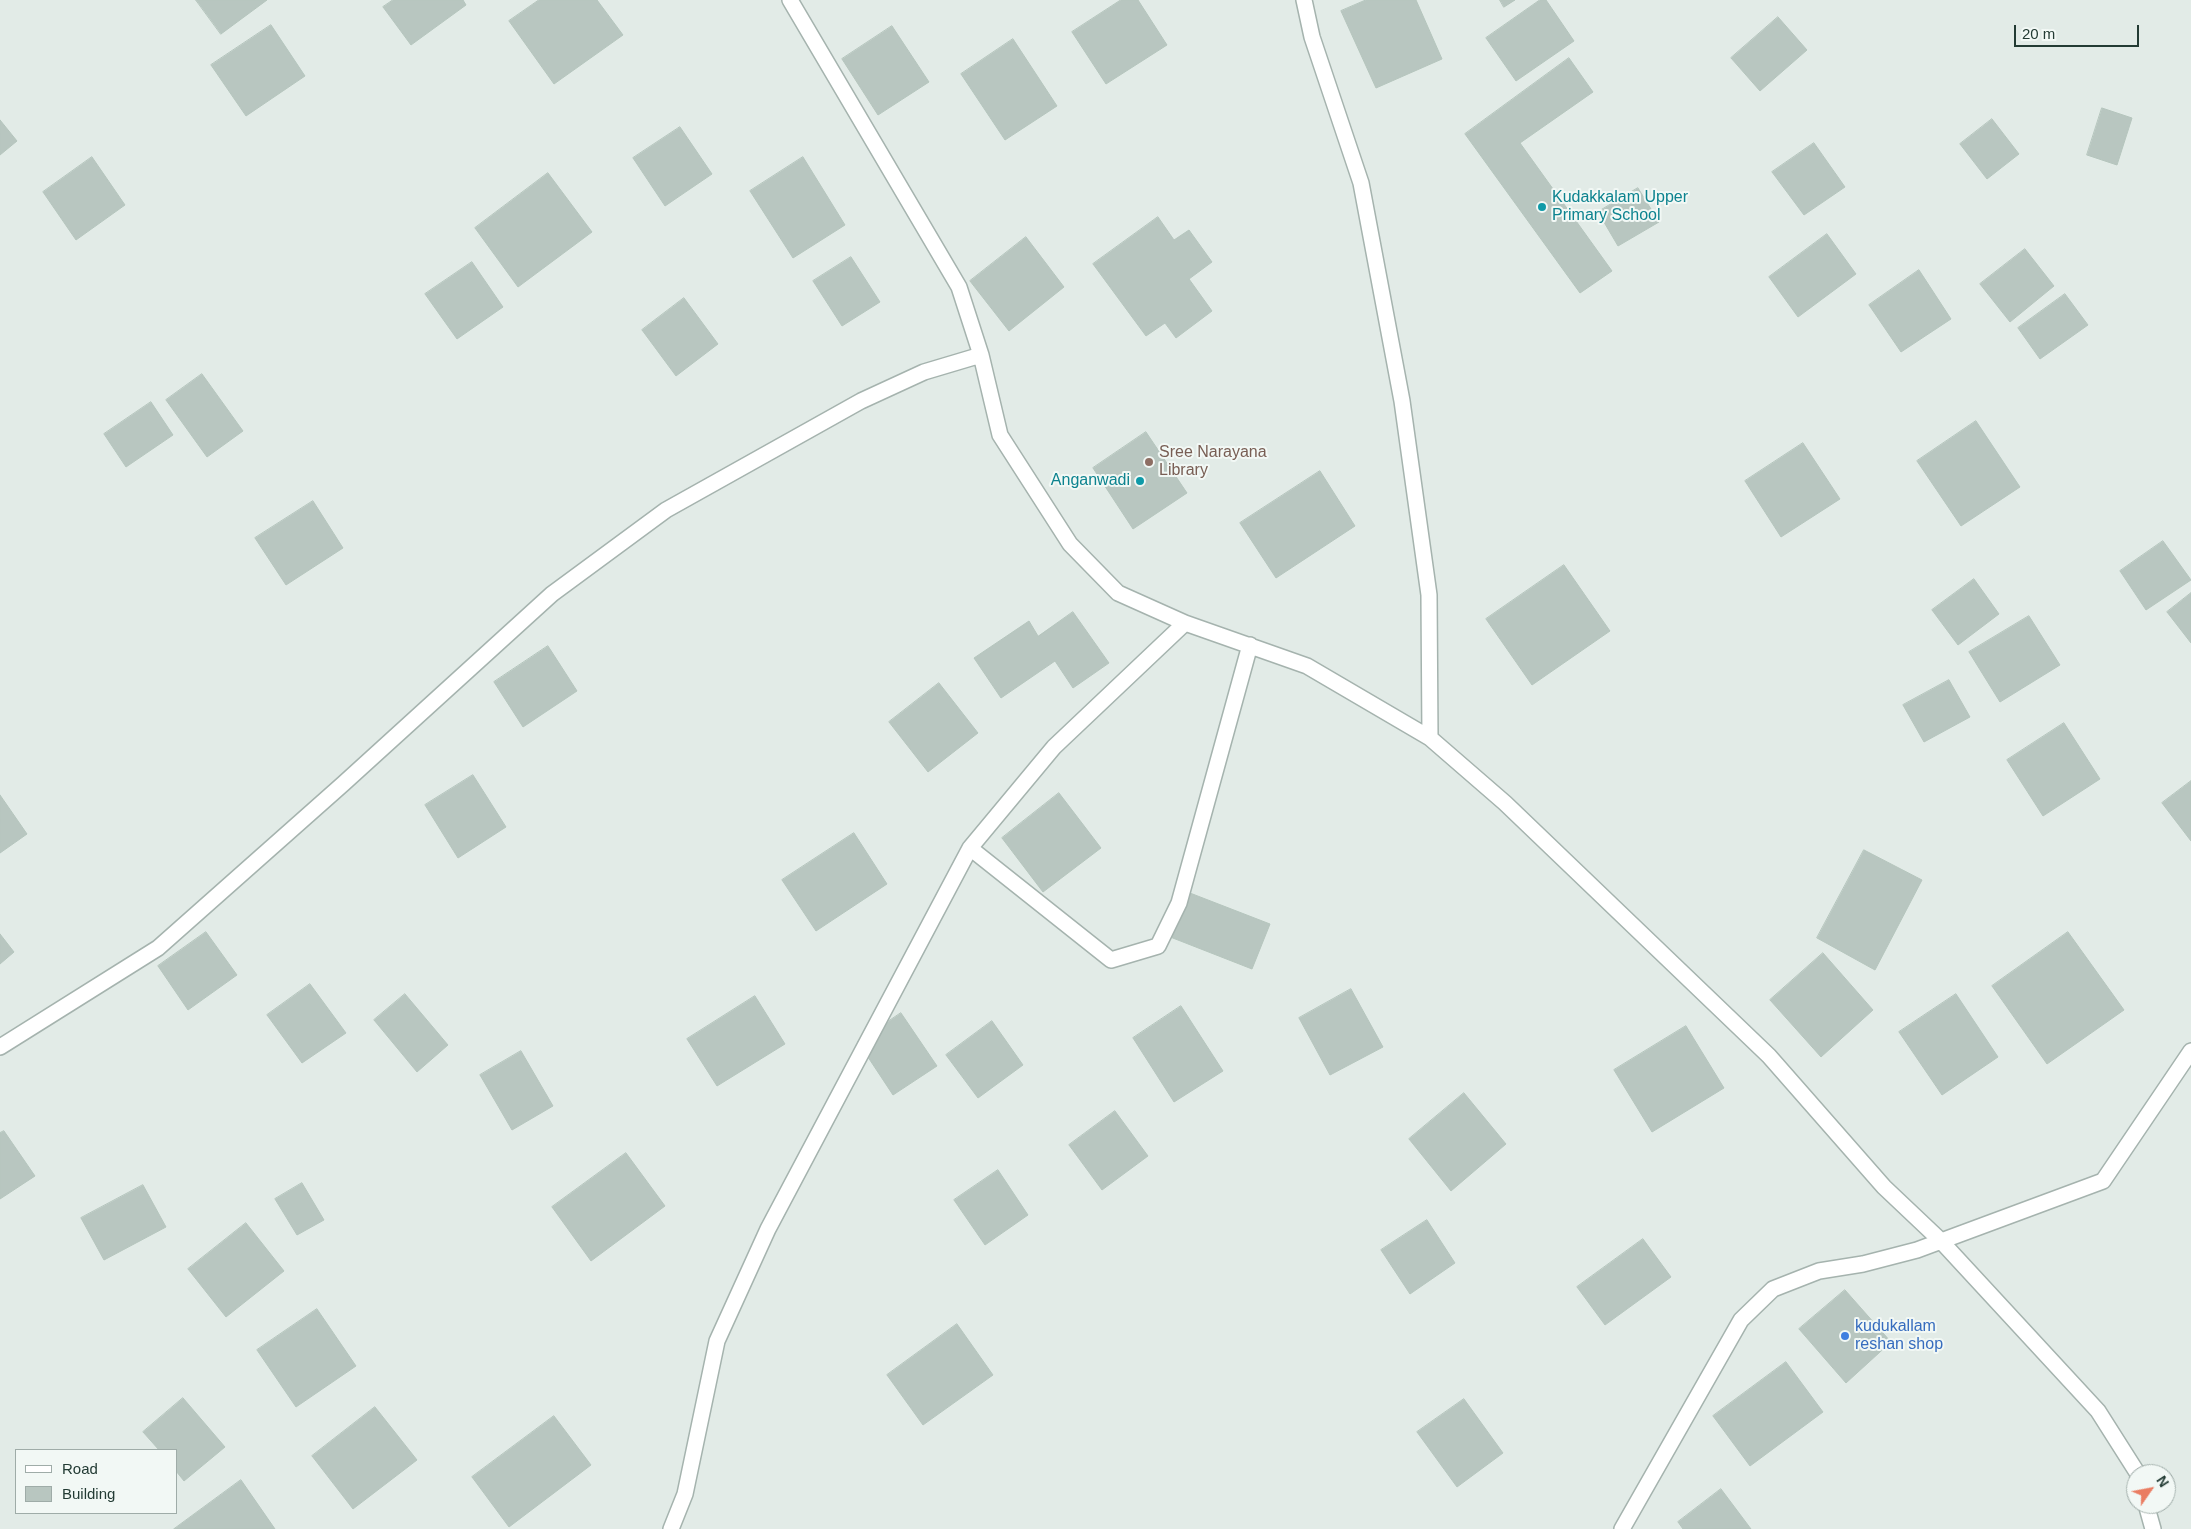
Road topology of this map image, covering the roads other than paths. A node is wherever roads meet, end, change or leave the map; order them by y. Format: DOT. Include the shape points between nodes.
graph roads {
  1 [pos="790,0"];
  2 [pos="1304,0"];
  3 [pos="981,354"];
  4 [pos="1185,623"];
  5 [pos="1250,646"];
  6 [pos="1430,738"];
  7 [pos="970,848"];
  8 [pos="0,1047"];
  9 [pos="2191,1051"];
  10 [pos="1940,1240"];
  11 [pos="2132,1464"];
  12 [pos="2149,1514"];
  13 [pos="671,1529"];
  14 [pos="1622,1529"];
  15 [pos="2153,1529"];
  1 -- 3 [label="street" via="959,287"];
  2 -- 6 [label="street" via="1312,36 1361,183 1402,401 1429,595"];
  3 -- 4 [label="street" via="1000,434 1070,544 1118,593"];
  3 -- 8 [label="street" via="924,372 861,401 666,510 552,594 158,948"];
  4 -- 5 [label="street"];
  4 -- 7 [label="street" via="1054,747"];
  5 -- 6 [label="street" via="1307,666"];
  5 -- 7 [label="street" via="1179,903 1158,946 1111,960"];
  6 -- 10 [label="street" via="1504,803 1769,1056 1884,1187"];
  7 -- 13 [label="street" via="768,1229 717,1341 685,1494"];
  9 -- 10 [label="street" via="2103,1181"];
  10 -- 11 [label="street" via="2098,1411"];
  10 -- 14 [label="street" via="1917,1250 1863,1264 1819,1271 1773,1289 1741,1320"];
  12 -- 15 [label="street"];
}
